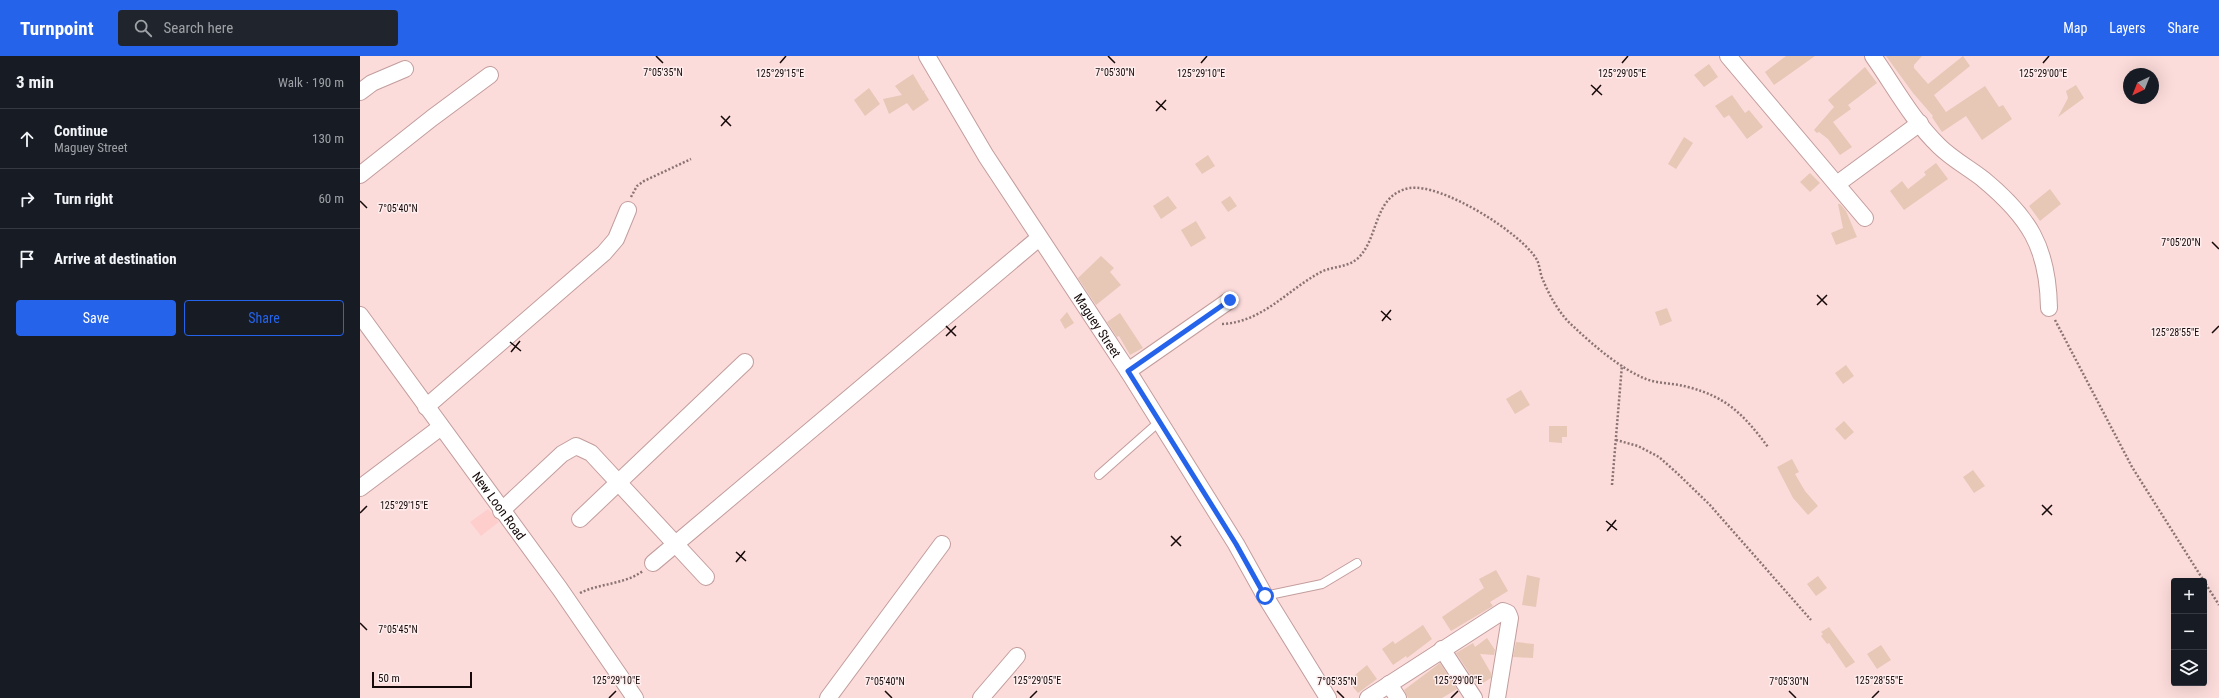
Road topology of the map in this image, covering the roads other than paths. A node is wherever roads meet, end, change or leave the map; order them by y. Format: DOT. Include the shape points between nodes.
graph roads {
  1 [pos="927,56"];
  2 [pos="1728,56"];
  3 [pos="1873,56"];
  4 [pos="405,69"];
  5 [pos="490,75"];
  6 [pos="360,92"];
  7 [pos="1920,123"];
  8 [pos="360,175"];
  9 [pos="1837,184"];
  10 [pos="628,210"];
  11 [pos="1865,218"];
  12 [pos="1040,238"];
  13 [pos="1230,300"];
  14 [pos="2049,308"];
  15 [pos="360,315"];
  16 [pos="745,362"];
  17 [pos="1128,371"];
  18 [pos="426,407"];
  19 [pos="1159,422"];
  20 [pos="441,427"];
  21 [pos="1099,475"];
  22 [pos="619,482"];
  23 [pos="360,488"];
  24 [pos="501,511"];
  25 [pos="580,519"];
  26 [pos="942,544"];
  27 [pos="676,545"];
  28 [pos="653,563"];
  29 [pos="1357,563"];
  30 [pos="706,577"];
  31 [pos="1265,596"];
  32 [pos="1442,649"];
  33 [pos="1017,656"];
  34 [pos="1389,684"];
  35 [pos="635,698"];
  36 [pos="828,698"];
  37 [pos="981,698"];
  38 [pos="1328,698"];
  39 [pos="1368,698"];
  40 [pos="1398,698"];
  41 [pos="1474,698"];
  42 [pos="1497,698"];
  1 -- 12 [label="street, Maguey Street" via="986,156"];
  2 -- 9 [label="street"];
  3 -- 7 [label="street"];
  4 -- 6 [label="street" via="384,77"];
  5 -- 8 [label="street"];
  7 -- 9 [label="street"];
  7 -- 14 [label="street" via="1940,147 2009,202 2030,228 2039,247 2049,281"];
  9 -- 11 [label="street"];
  10 -- 18 [label="street" via="616,239 604,253"];
  12 -- 17 [label="street, Maguey Street"];
  12 -- 27 [label="street"];
  13 -- 17 [label="street"];
  15 -- 18 [label="street, New Loon Road"];
  16 -- 22 [label="street"];
  17 -- 19 [label="street, Maguey Street"];
  18 -- 20 [label="street, New Loon Road"];
  19 -- 21 [label="lane"];
  19 -- 31 [label="street, Maguey Street" via="1236,544"];
  20 -- 23 [label="street"];
  20 -- 24 [label="street, New Loon Road"];
  22 -- 24 [label="street" via="591,453 576,446 562,454"];
  22 -- 25 [label="street"];
  22 -- 27 [label="street"];
  24 -- 35 [label="street, New Loon Road"];
  26 -- 36 [label="street"];
  27 -- 28 [label="street"];
  27 -- 30 [label="street"];
  29 -- 31 [label="lane" via="1322,584"];
  31 -- 38 [label="street, Maguey Street"];
  32 -- 34 [label="street"];
  32 -- 41 [label="street"];
  32 -- 42 [label="street" via="1500,611 1508,613 1510,618"];
  33 -- 37 [label="street"];
  34 -- 39 [label="street"];
  34 -- 40 [label="street"];
}
